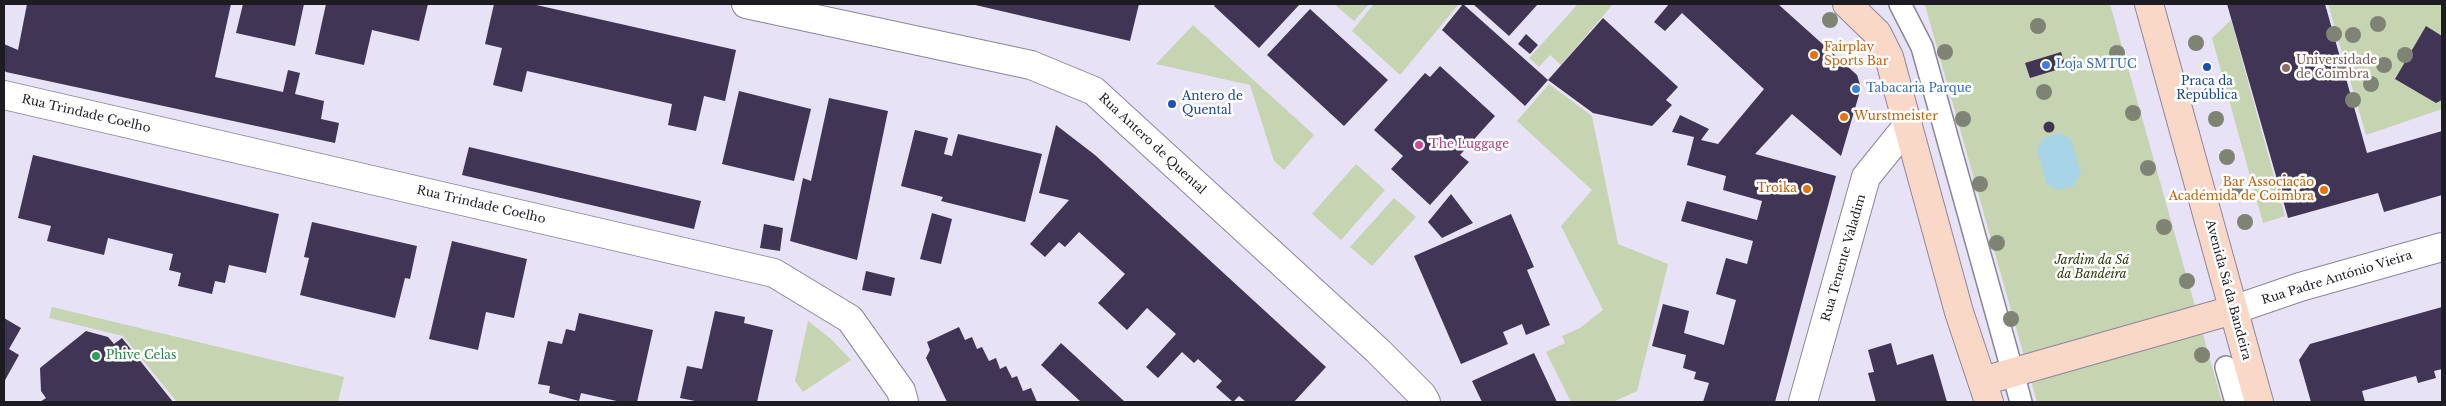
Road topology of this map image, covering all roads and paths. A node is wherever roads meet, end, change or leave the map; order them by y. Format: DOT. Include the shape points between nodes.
graph roads {
  1 [pos="746,4"];
  2 [pos="1847,4"];
  3 [pos="1900,4"];
  4 [pos="2149,4"];
  5 [pos="4,96"];
  6 [pos="1908,125"];
  7 [pos="2442,247"];
  8 [pos="2233,310"];
  9 [pos="2226,367"];
  10 [pos="2013,373"];
  11 [pos="1986,392"];
  12 [pos="1422,400"];
  13 [pos="904,402"];
  14 [pos="1803,402"];
  15 [pos="2021,402"];
  16 [pos="2236,402"];
  17 [pos="2259,402"];
  1 -- 12 [label="street, Rua Antero de Quental" via="1031,66 1094,91 1376,350"];
  2 -- 6 [label="main road" via="1877,34 1889,58"];
  3 -- 10 [label="lane" via="1922,47"];
  4 -- 8 [label="main road, Avenida Sá da Bandeira"];
  5 -- 13 [label="street, Rua Trindade Coelho" via="774,273 850,319 901,391"];
  6 -- 11 [label="main road" via="1959,312"];
  6 -- 14 [label="street, Rua Tenente Valadim" via="1866,177"];
  7 -- 8 [label="street, Rua Padre António Vieira" via="2300,287"];
  8 -- 10 [label="main road"];
  8 -- 17 [label="main road, Avenida Sá da Bandeira"];
  9 -- 16 [label="lane"];
  10 -- 11 [label="main road"];
  10 -- 15 [label="lane"];
}
